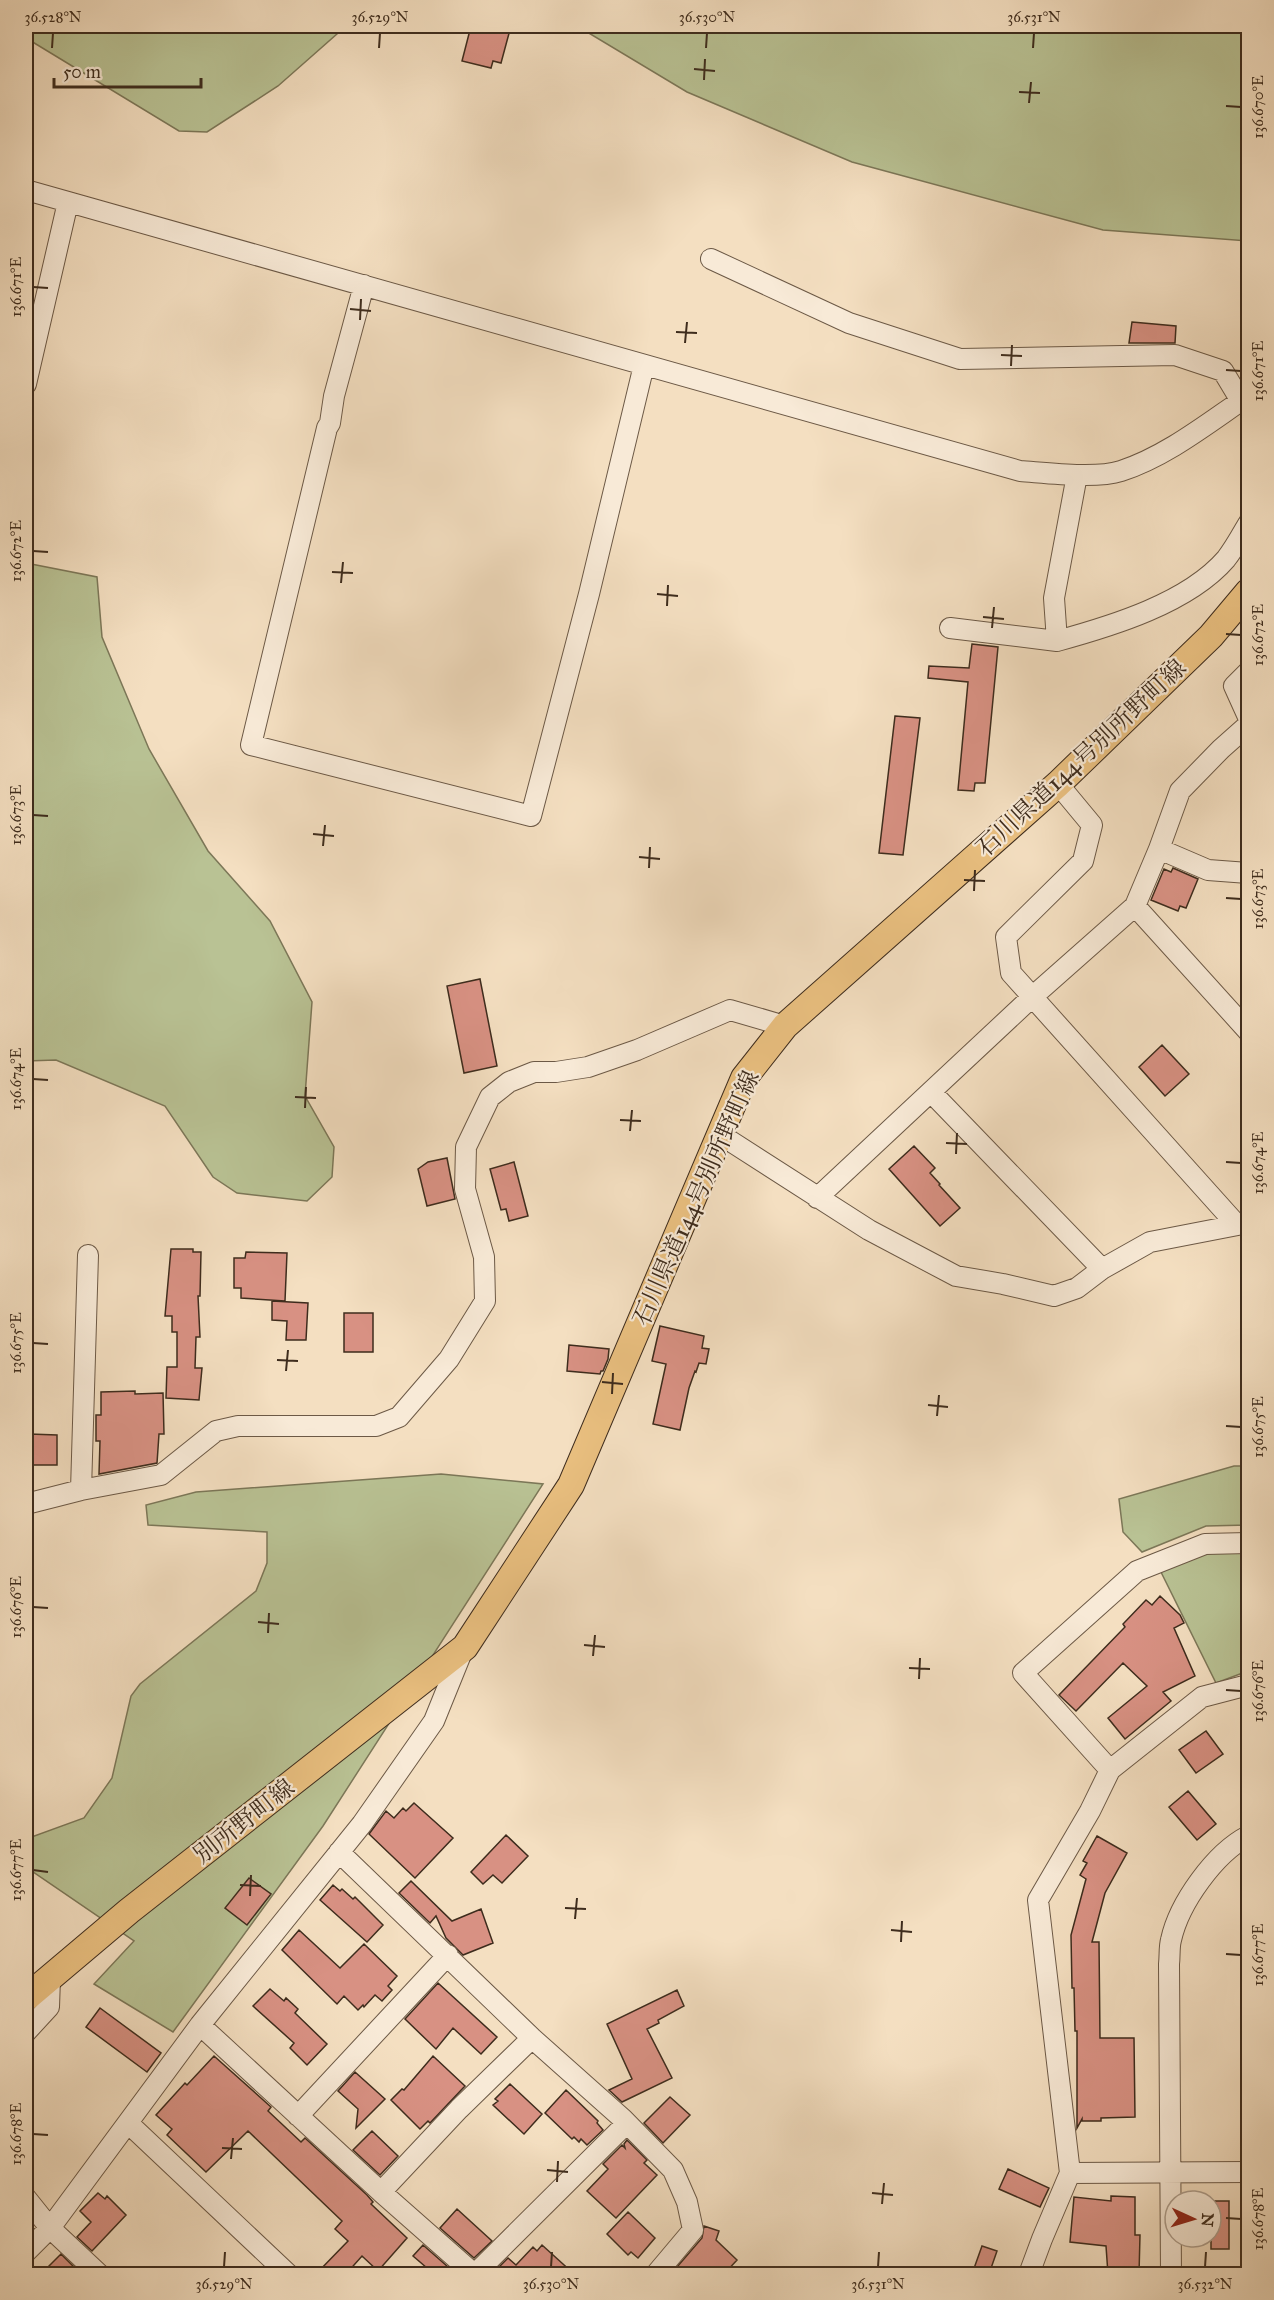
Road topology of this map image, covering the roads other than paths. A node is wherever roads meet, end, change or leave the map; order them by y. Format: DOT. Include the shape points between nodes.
graph roads {
  1 [pos="26,190"];
  2 [pos="68,202"];
  3 [pos="711,259"];
  4 [pos="364,285"];
  5 [pos="644,366"];
  6 [pos="26,384"];
  7 [pos="1245,399"];
  8 [pos="1077,475"];
  9 [pos="1248,524"];
  10 [pos="1248,592"];
  11 [pos="950,628"];
  12 [pos="1057,641"];
  13 [pos="1248,672"];
  14 [pos="1248,717"];
  15 [pos="1248,725"];
  16 [pos="1058,783"];
  17 [pos="1159,849"];
  18 [pos="1248,873"];
  19 [pos="1134,906"];
  20 [pos="1031,998"];
  21 [pos="1246,1024"];
  22 [pos="785,1026"];
  23 [pos="931,1092"];
  24 [pos="721,1135"];
  25 [pos="818,1198"];
  26 [pos="1243,1224"];
  27 [pos="88,1255"];
  28 [pos="1102,1269"];
  29 [pos="81,1490"];
  30 [pos="26,1504"];
  31 [pos="1248,1543"];
  32 [pos="465,1647"];
  33 [pos="1248,1685"];
  34 [pos="1110,1770"];
  35 [pos="1248,1836"];
  36 [pos="339,1852"];
  37 [pos="448,1955"];
  38 [pos="50,1977"];
  39 [pos="26,1998"];
  40 [pos="200,2025"];
  41 [pos="26,2032"];
  42 [pos="532,2038"];
  43 [pos="298,2116"];
  44 [pos="128,2122"];
  45 [pos="627,2123"];
  46 [pos="1248,2172"];
  47 [pos="1070,2173"];
  48 [pos="1170,2173"];
  49 [pos="381,2193"];
  50 [pos="26,2198"];
  51 [pos="50,2228"];
  52 [pos="26,2250"];
  53 [pos="99,2274"];
  54 [pos="288,2274"];
  55 [pos="475,2274"];
  56 [pos="656,2274"];
  57 [pos="1029,2274"];
  58 [pos="1171,2274"];
  1 -- 2 [label="street"];
  2 -- 4 [label="street"];
  2 -- 6 [label="street"];
  3 -- 7 [label="street" via="849,323 960,359 1175,355 1223,371"];
  4 -- 5 [label="street"];
  4 -- 5 [label="street" via="251,745 531,816"];
  5 -- 8 [label="street" via="1020,471"];
  7 -- 8 [label="street" via="1163,452 1120,472"];
  8 -- 12 [label="street" via="1054,598"];
  9 -- 12 [label="street" via="1225,560 1186,593 1108,627"];
  10 -- 16 [label="main road, 石川県道144号別所野町線" via="1211,636"];
  11 -- 12 [label="street"];
  13 -- 14 [label="street" via="1234,686"];
  15 -- 17 [label="street" via="1180,791"];
  16 -- 20 [label="street" via="1092,825 1083,861 1006,937 1011,973"];
  16 -- 22 [label="main road, 石川県道144号別所野町線"];
  17 -- 18 [label="street" via="1208,870"];
  17 -- 19 [label="street"];
  19 -- 20 [label="street"];
  19 -- 21 [label="street"];
  20 -- 23 [label="street"];
  20 -- 26 [label="street"];
  22 -- 24 [label="main road, 石川県道144号別所野町線" via="744,1078"];
  22 -- 29 [label="street" via="730,1010 588,1067 534,1072 509,1082 490,1097 466,1147 465,1189 484,1257 485,1301 449,1359 399,1416 376,1426 238,1426 216,1431 161,1475"];
  23 -- 25 [label="street"];
  23 -- 28 [label="street"];
  24 -- 25 [label="street"];
  24 -- 32 [label="main road, 石川県道144号別所野町線" via="572,1485"];
  25 -- 28 [label="street" via="956,1276 1054,1296 1077,1288"];
  26 -- 28 [label="street" via="1150,1242"];
  27 -- 29 [label="street"];
  29 -- 30 [label="street"];
  31 -- 34 [label="street" via="1205,1544 1137,1571 1023,1673"];
  32 -- 36 [label="street" via="434,1721"];
  32 -- 38 [label="main road, 別所野町線"];
  33 -- 34 [label="street" via="1202,1697"];
  34 -- 47 [label="street" via="1038,1900"];
  35 -- 48 [label="street" via="1205,1874 1184,1905 1171,1940"];
  36 -- 37 [label="street"];
  36 -- 40 [label="street"];
  37 -- 42 [label="street"];
  37 -- 43 [label="street"];
  38 -- 39 [label="main road, 別所野町線"];
  38 -- 41 [label="street" via="49,2007"];
  40 -- 43 [label="street"];
  40 -- 44 [label="street"];
  42 -- 45 [label="street"];
  42 -- 49 [label="street"];
  43 -- 49 [label="street"];
  44 -- 51 [label="street"];
  44 -- 54 [label="street"];
  45 -- 55 [label="street"];
  45 -- 56 [label="street" via="673,2170 687,2202 693,2230"];
  46 -- 48 [label="street"];
  47 -- 48 [label="street"];
  47 -- 57 [label="street"];
  48 -- 58 [label="street"];
  49 -- 55 [label="street"];
  50 -- 51 [label="street"];
  51 -- 52 [label="street"];
  51 -- 53 [label="street"];
}
